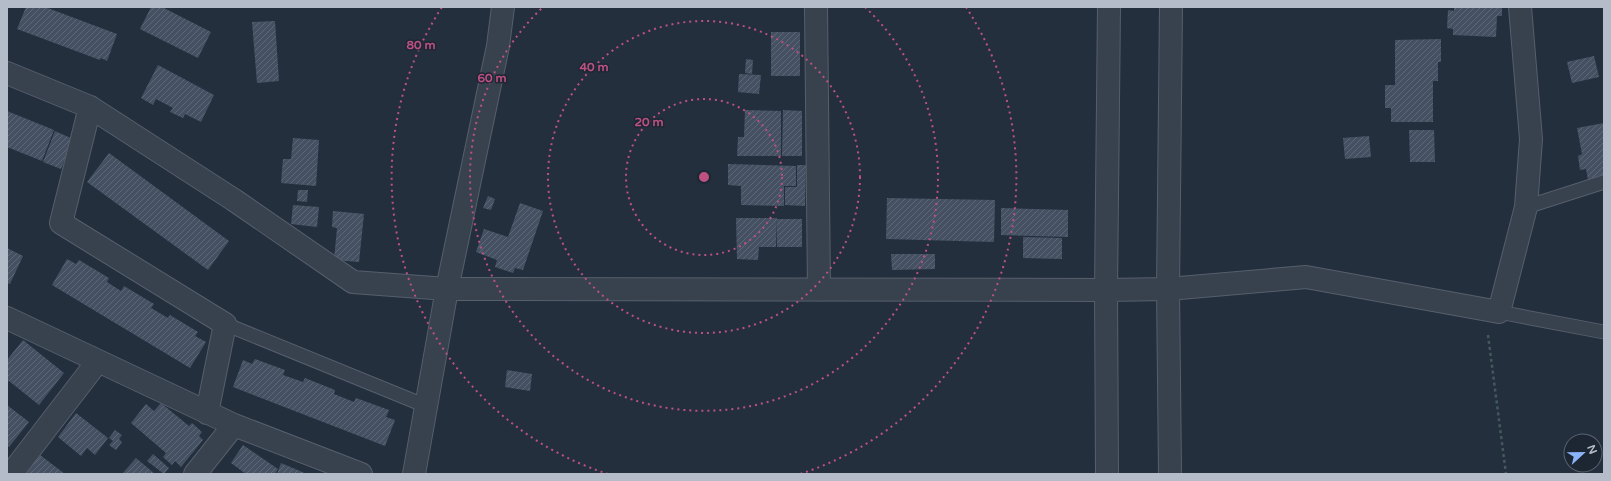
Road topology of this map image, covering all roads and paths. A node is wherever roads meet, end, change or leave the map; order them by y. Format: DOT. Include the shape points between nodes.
graph roads {
  1 [pos="503,7"];
  2 [pos="816,7"];
  3 [pos="1109,7"];
  4 [pos="1171,7"];
  5 [pos="1520,7"];
  6 [pos="7,73"];
  7 [pos="90,107"];
  8 [pos="1604,182"];
  9 [pos="1526,207"];
  10 [pos="447,289"];
  11 [pos="1168,289"];
  12 [pos="819,290"];
  13 [pos="1106,290"];
  14 [pos="1491,310"];
  15 [pos="7,318"];
  16 [pos="225,324"];
  17 [pos="1604,332"];
  18 [pos="98,361"];
  19 [pos="426,406"];
  20 [pos="207,412"];
  21 [pos="234,425"];
  22 [pos="11,474"];
  23 [pos="195,474"];
  24 [pos="361,474"];
  25 [pos="414,474"];
  26 [pos="1107,474"];
  27 [pos="1170,474"];
  28 [pos="1506,474"];
  1 -- 10 [label="street" via="498,46"];
  2 -- 12 [label="street"];
  3 -- 13 [label="street"];
  4 -- 11 [label="street"];
  5 -- 9 [label="street" via="1532,139"];
  6 -- 7 [label="street"];
  7 -- 10 [label="street" via="234,200 353,282"];
  7 -- 16 [label="street" via="61,223"];
  8 -- 9 [label="lane"];
  9 -- 14 [label="street"];
  10 -- 12 [label="street"];
  10 -- 19 [label="street"];
  11 -- 13 [label="street"];
  11 -- 14 [label="street" via="1306,277"];
  11 -- 27 [label="street"];
  12 -- 13 [label="street"];
  13 -- 26 [label="street"];
  14 -- 17 [label="lane"];
  14 -- 28 [label="path" via="1491,352"];
  15 -- 18 [label="street"];
  16 -- 19 [label="lane"];
  16 -- 20 [label="street"];
  18 -- 20 [label="street"];
  18 -- 22 [label="street"];
  19 -- 25 [label="street"];
  20 -- 21 [label="street"];
  21 -- 23 [label="street"];
  21 -- 24 [label="street"];
}
